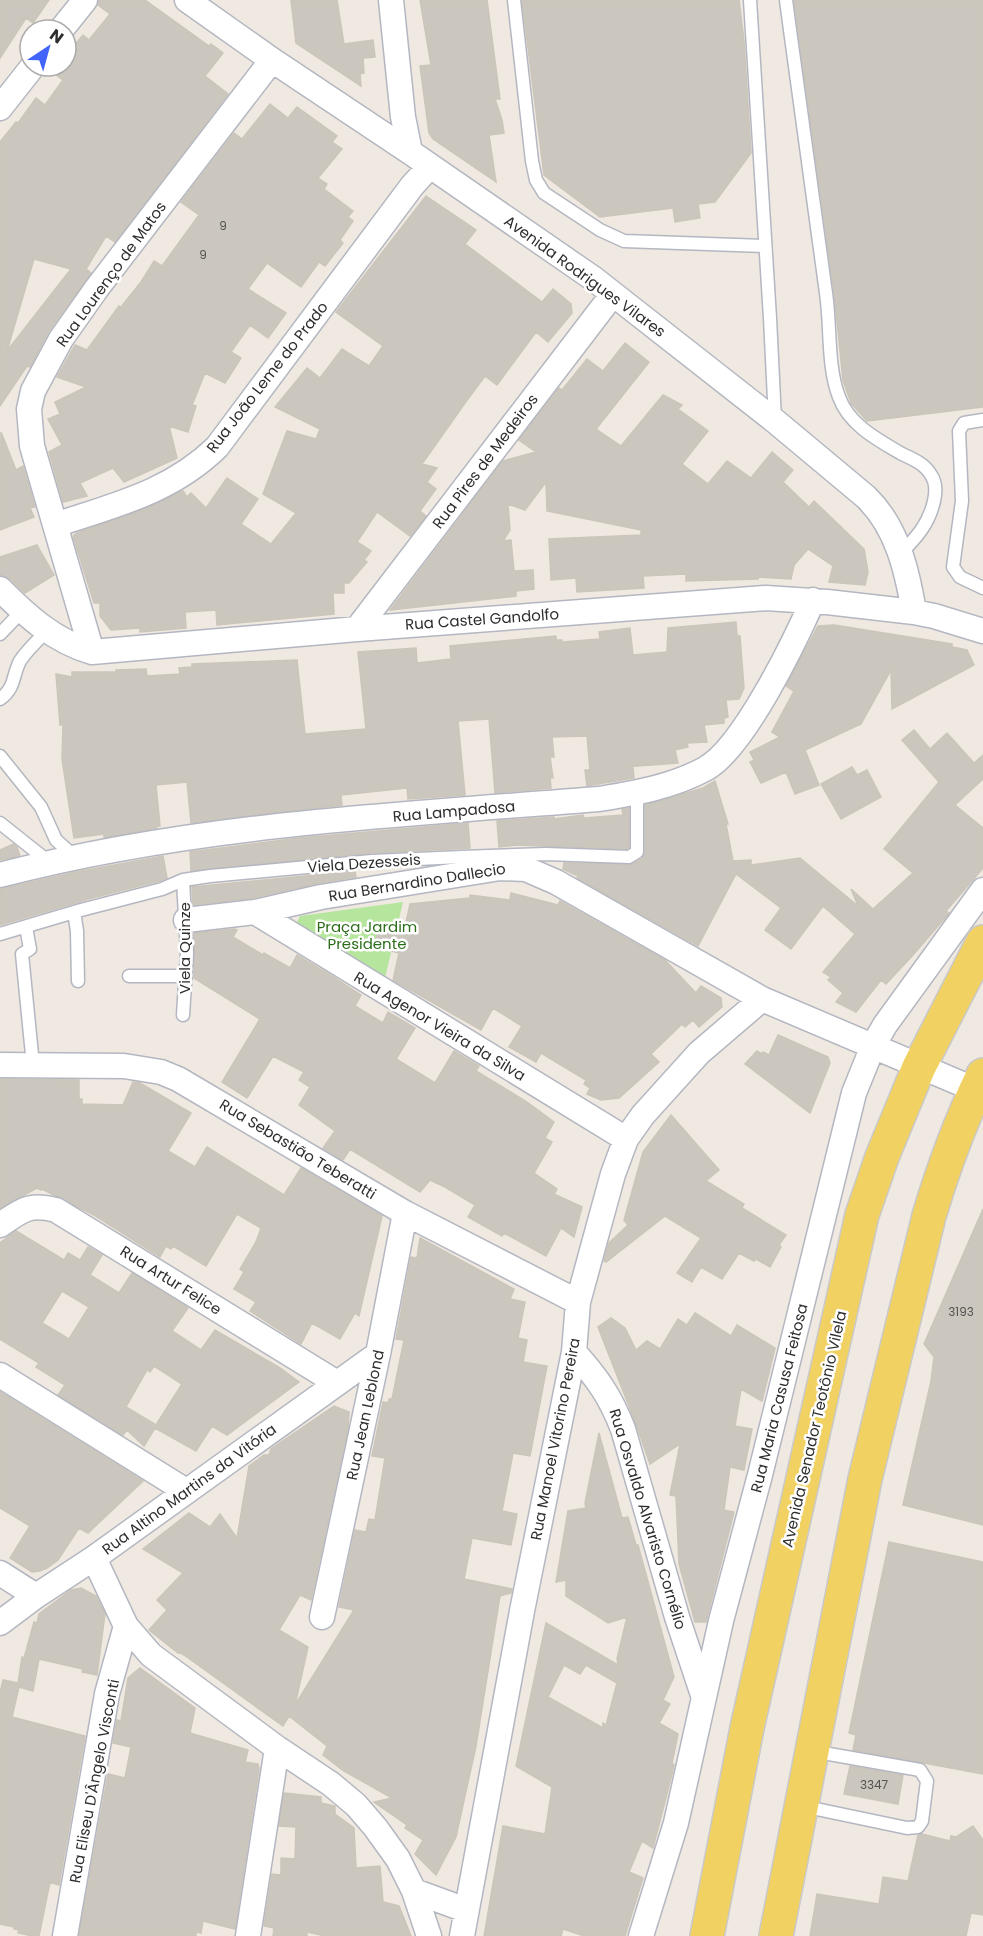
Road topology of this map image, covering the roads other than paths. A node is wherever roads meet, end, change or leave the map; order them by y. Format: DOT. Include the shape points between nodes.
graph roads {
  1 [pos="85,0"];
  2 [pos="187,0"];
  3 [pos="391,0"];
  4 [pos="514,0"];
  5 [pos="750,0"];
  6 [pos="786,0"];
  7 [pos="71,18"];
  8 [pos="272,60"];
  9 [pos="24,78"];
  10 [pos="0,108"];
  11 [pos="420,159"];
  12 [pos="765,246"];
  13 [pos="613,294"];
  14 [pos="983,420"];
  15 [pos="775,421"];
  16 [pos="55,525"];
  17 [pos="900,554"];
  18 [pos="983,588"];
  19 [pos="0,589"];
  20 [pos="813,600"];
  21 [pos="22,611"];
  22 [pos="914,612"];
  23 [pos="357,629"];
  24 [pos="47,631"];
  25 [pos="983,631"];
  26 [pos="0,634"];
  27 [pos="92,652"];
  28 [pos="0,699"];
  29 [pos="0,756"];
  30 [pos="638,793"];
  31 [pos="0,823"];
  32 [pos="76,858"];
  33 [pos="48,862"];
  34 [pos="0,875"];
  35 [pos="183,880"];
  36 [pos="983,890"];
  37 [pos="74,912"];
  38 [pos="255,912"];
  39 [pos="186,920"];
  40 [pos="26,927"];
  41 [pos="0,934"];
  42 [pos="983,942"];
  43 [pos="129,976"];
  44 [pos="186,976"];
  45 [pos="78,981"];
  46 [pos="762,999"];
  47 [pos="183,1015"];
  48 [pos="873,1046"];
  49 [pos="0,1065"];
  50 [pos="33,1065"];
  51 [pos="919,1067"];
  52 [pos="979,1083"];
  53 [pos="626,1139"];
  54 [pos="405,1213"];
  55 [pos="0,1225"];
  56 [pos="578,1302"];
  57 [pos="574,1353"];
  58 [pos="378,1354"];
  59 [pos="0,1375"];
  60 [pos="337,1383"];
  61 [pos="186,1491"];
  62 [pos="94,1558"];
  63 [pos="0,1573"];
  64 [pos="36,1596"];
  65 [pos="322,1617"];
  66 [pos="0,1623"];
  67 [pos="126,1626"];
  68 [pos="703,1696"];
  69 [pos="278,1748"];
  70 [pos="812,1751"];
  71 [pos="801,1806"];
  72 [pos="414,1891"];
  73 [pos="466,1910"];
  74 [pos="65,1936"];
  75 [pos="248,1936"];
  76 [pos="429,1936"];
  77 [pos="462,1936"];
  78 [pos="641,1936"];
  79 [pos="707,1936"];
  80 [pos="776,1936"];
  1 -- 7 [label="street"];
  2 -- 8 [label="street, Avenida Rodrigues Vilares"];
  3 -- 11 [label="street" via="403,117"];
  4 -- 12 [label="lane" via="532,161 544,193 624,241"];
  5 -- 12 [label="lane"];
  6 -- 17 [label="lane" via="828,308 832,368 839,397 863,430 921,464 935,482 934,501 926,523"];
  8 -- 11 [label="street, Avenida Rodrigues Vilares"];
  8 -- 16 [label="street, Rua Lourenço de Matos" via="97,288 61,339 33,391 29,408 32,446"];
  9 -- 10 [label="street"];
  11 -- 13 [label="street, Avenida Rodrigues Vilares"];
  11 -- 16 [label="street, Rua João Leme do Prado" via="412,186 217,447 189,471 143,496"];
  12 -- 15 [label="lane"];
  13 -- 15 [label="street, Avenida Rodrigues Vilares"];
  13 -- 23 [label="street, Rua Pires de Medeiros"];
  14 -- 18 [label="lane" via="964,423 959,431 962,501 953,560 960,577"];
  15 -- 17 [label="street, Avenida Rodrigues Vilares" via="879,510"];
  16 -- 27 [label="street, Rua Lourenço de Matos"];
  17 -- 22 [label="street, Avenida Rodrigues Vilares"];
  19 -- 21 [label="street, Rua Castel Gandolfo"];
  20 -- 22 [label="street, Rua Castel Gandolfo"];
  20 -- 23 [label="street, Rua Castel Gandolfo" via="765,598"];
  20 -- 30 [label="street, Rua Lampadosa" via="757,708 723,755 707,768 676,782"];
  21 -- 24 [label="street, Rua Castel Gandolfo"];
  21 -- 26 [label="lane"];
  22 -- 25 [label="street, Rua Castel Gandolfo"];
  23 -- 27 [label="street, Rua Castel Gandolfo"];
  24 -- 27 [label="street, Rua Castel Gandolfo"];
  24 -- 28 [label="lane" via="23,656 12,687"];
  29 -- 32 [label="lane" via="41,807 56,840"];
  30 -- 32 [label="street, Rua Lampadosa" via="236,831"];
  30 -- 35 [label="lane, Viela Dezesseis" via="637,852 629,857 546,854 372,861"];
  31 -- 33 [label="lane"];
  32 -- 33 [label="street, Rua Lampadosa"];
  33 -- 34 [label="street, Rua Lampadosa"];
  35 -- 37 [label="lane, Viela Dezesseis"];
  35 -- 39 [label="lane, Viela Quinze"];
  36 -- 48 [label="street, Rua Maria Casusa Feitosa"];
  37 -- 40 [label="lane, Viela Dezesseis"];
  37 -- 45 [label="lane"];
  38 -- 39 [label="street, Rua Bernardino Dallecio"];
  38 -- 46 [label="street, Rua Bernardino Dallecio" via="321,897 517,867 556,882"];
  38 -- 53 [label="street, Rua Agenor Vieira da Silva"];
  39 -- 44 [label="lane, Viela Quinze"];
  40 -- 41 [label="lane, Viela Dezesseis"];
  40 -- 50 [label="lane" via="30,948 22,954"];
  42 -- 51 [label="main road, Avenida Senador Teotônio Vilela"];
  43 -- 44 [label="lane"];
  44 -- 47 [label="lane, Viela Quinze"];
  46 -- 48 [label="street, Rua Bernardino Dallecio"];
  46 -- 53 [label="street, Rua Manoel Vitorino Pereira" via="699,1053 655,1100"];
  48 -- 51 [label="street, Rua Bernardino Dallecio"];
  48 -- 68 [label="street, Rua Maria Casusa Feitosa" via="849,1111"];
  49 -- 50 [label="street, Rua Sebastião Teberatti"];
  50 -- 54 [label="street, Rua Sebastião Teberatti" via="124,1066 161,1072"];
  51 -- 52 [label="street, Rua Bernardino Dallecio"];
  51 -- 79 [label="main road, Avenida Senador Teotônio Vilela" via="862,1215 754,1694"];
  52 -- 70 [label="main road" via="936,1192 924,1238 865,1479"];
  53 -- 56 [label="street, Rua Manoel Vitorino Pereira"];
  54 -- 56 [label="street, Rua Sebastião Teberatti"];
  54 -- 58 [label="street, Rua Jean Leblond"];
  55 -- 60 [label="street, Rua Artur Felice" via="34,1206 56,1210"];
  56 -- 57 [label="street, Rua Manoel Vitorino Pereira"];
  57 -- 68 [label="street, Rua Osvaldo Alvaristo Cornélio" via="613,1403 623,1429"];
  57 -- 73 [label="street, Rua Manoel Vitorino Pereira"];
  58 -- 60 [label="street, Rua Altino Martins da Vitória"];
  58 -- 65 [label="street, Rua Jean Leblond"];
  59 -- 61 [label="street"];
  60 -- 61 [label="street, Rua Altino Martins da Vitória"];
  61 -- 62 [label="street, Rua Altino Martins da Vitória"];
  62 -- 64 [label="street, Rua Altino Martins da Vitória"];
  62 -- 67 [label="street"];
  63 -- 64 [label="street"];
  64 -- 66 [label="street, Rua Altino Martins da Vitória"];
  67 -- 69 [label="street" via="151,1655"];
  67 -- 74 [label="street, Rua Eliseu D'Ângelo Visconti" via="104,1714"];
  68 -- 78 [label="street, Rua Maria Casusa Feitosa" via="675,1823"];
  69 -- 72 [label="street" via="356,1805 398,1859"];
  69 -- 75 [label="street"];
  70 -- 71 [label="main road"];
  70 -- 71 [label="lane" via="920,1770 927,1781 922,1821 918,1827 906,1828"];
  71 -- 80 [label="main road"];
  72 -- 73 [label="street"];
  72 -- 76 [label="street"];
  73 -- 77 [label="street, Rua Manoel Vitorino Pereira"];
}
